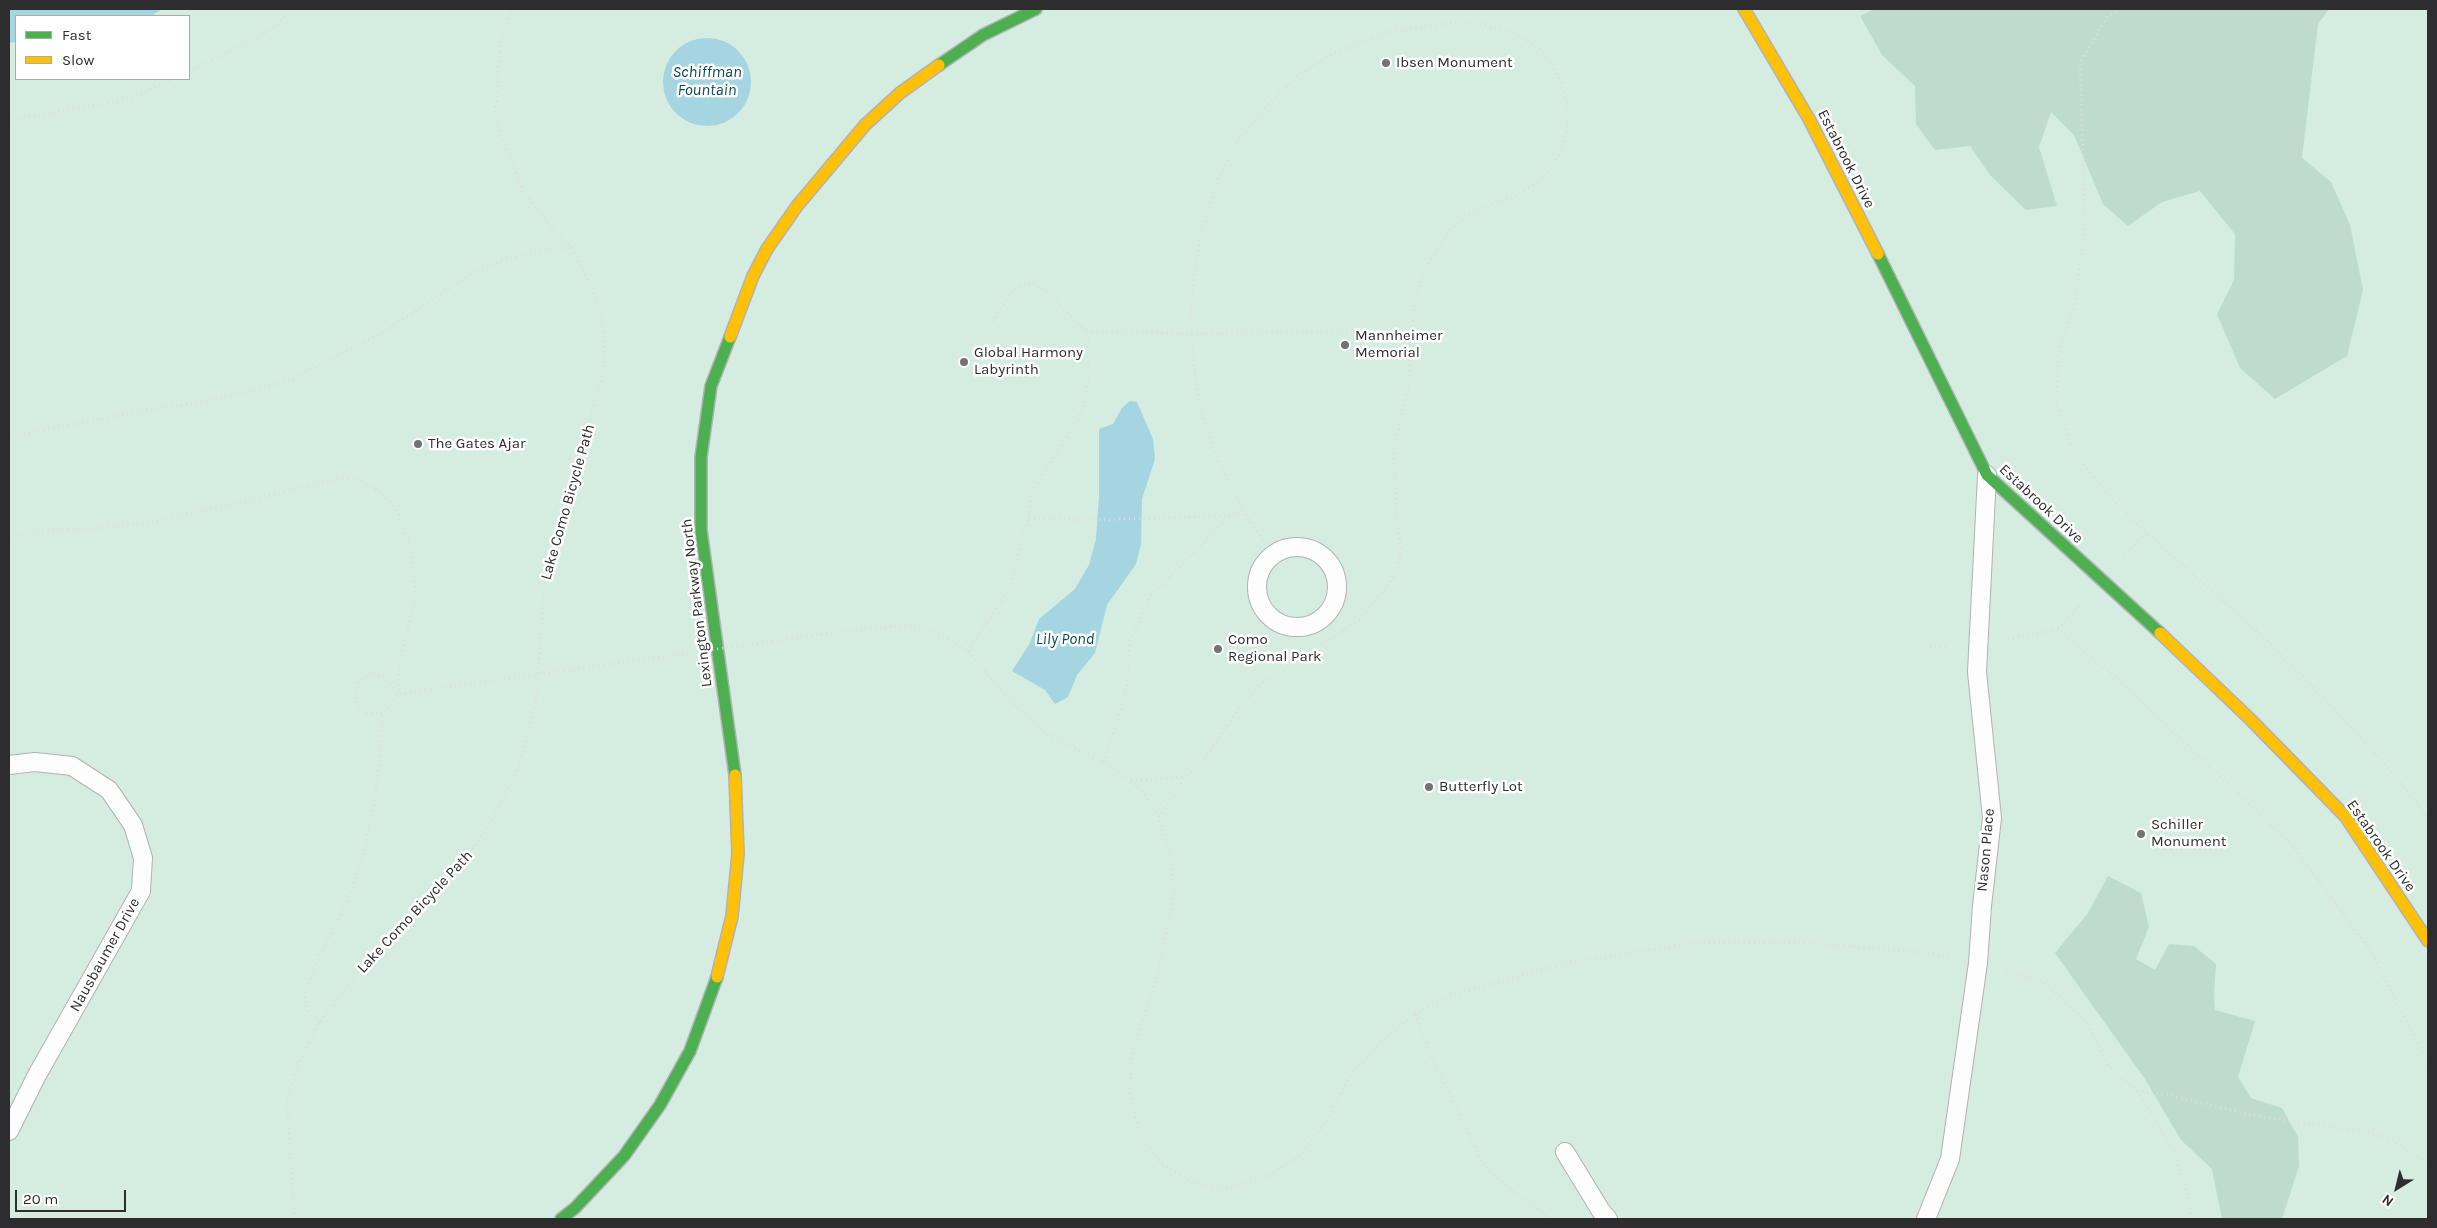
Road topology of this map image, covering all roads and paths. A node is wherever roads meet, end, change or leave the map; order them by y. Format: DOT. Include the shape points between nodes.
graph roads {
  1 [pos="292,9"];
  2 [pos="512,9"];
  3 [pos="1036,9"];
  4 [pos="1744,9"];
  5 [pos="2120,9"];
  6 [pos="190,71"];
  7 [pos="170,80"];
  8 [pos="9,120"];
  9 [pos="572,248"];
  10 [pos="993,322"];
  11 [pos="1088,331"];
  12 [pos="1413,332"];
  13 [pos="1426,333"];
  14 [pos="1192,334"];
  15 [pos="9,437"];
  16 [pos="1987,475"];
  17 [pos="1243,511"];
  18 [pos="1227,516"];
  19 [pos="1029,518"];
  20 [pos="9,540"];
  21 [pos="1274,555"];
  22 [pos="1978,644"];
  23 [pos="1925,648"];
  24 [pos="968,651"];
  25 [pos="398,694"];
  26 [pos="382,714"];
  27 [pos="1103,762"];
  28 [pos="9,765"];
  29 [pos="1185,777"];
  30 [pos="1130,781"];
  31 [pos="1159,817"];
  32 [pos="2428,818"];
  33 [pos="2428,940"];
  34 [pos="1978,963"];
  35 [pos="1415,1014"];
  36 [pos="319,1023"];
  37 [pos="2428,1072"];
  38 [pos="2138,1091"];
  39 [pos="9,1131"];
  40 [pos="1565,1152"];
  41 [pos="2428,1165"];
  42 [pos="295,1219"];
  43 [pos="561,1219"];
  44 [pos="1551,1219"];
  45 [pos="1608,1219"];
  46 [pos="1926,1219"];
  47 [pos="2192,1219"];
  1 -- 6 [label="path" via="277,25 257,38"];
  2 -- 9 [label="path, Lake Como Bicycle Path" via="500,47 495,119 523,191"];
  3 -- 43 [label="main road, Lexington Parkway North" via="968,45 906,88 865,125 797,206 767,249 753,276 711,386 701,458 704,554 736,792 738,854 732,916 715,985 690,1051 660,1105 624,1156"];
  4 -- 16 [label="main road, Estabrook Drive" via="1809,119"];
  5 -- 32 [label="path" via="2107,18 2080,63 2085,223 2075,302 2058,352 2056,402 2072,449 2098,484 2130,518 2259,633 2324,698 2390,770"];
  7 -- 8 [label="path" via="139,95 109,103"];
  9 -- 15 [label="path" via="551,249 503,260 468,276 378,335 288,381 204,402"];
  9 -- 36 [label="path, Lake Como Bicycle Path" via="600,313 605,342 602,377 545,577 535,708 518,768 468,858 370,958"];
  10 -- 11 [label="path" via="1010,293 1019,286 1033,283 1050,293 1078,325"];
  11 -- 14 [label="path"];
  11 -- 19 [label="path" via="1089,377 1082,412 1030,495"];
  12 -- 13 [label="path"];
  12 -- 14 [label="path"];
  12 -- 14 [label="path" via="1414,304 1427,265 1450,230 1466,215 1517,195 1540,180 1559,155 1567,130 1568,106 1556,71 1538,47 1515,34 1483,24 1449,23 1388,32 1334,53 1300,74 1272,100 1238,142 1218,180 1200,235 1194,278"];
  12 -- 29 [label="path" via="1409,385 1394,448 1400,548 1398,567 1390,583 1358,620 1261,684 1244,702 1202,763"];
  14 -- 17 [label="path" via="1193,360 1207,433"];
  16 -- 22 [label="lane, Nason Place"];
  16 -- 33 [label="main road, Estabrook Drive" via="2224,694 2345,816"];
  17 -- 18 [label="path"];
  17 -- 21 [label="path"];
  18 -- 19 [label="path" via="1082,520"];
  18 -- 27 [label="path" via="1150,597 1129,645 1128,682"];
  19 -- 24 [label="path" via="1012,586"];
  20 -- 25 [label="path" via="37,531 155,522 343,478 359,480 389,500 398,513 412,556 416,596 400,658"];
  21 -- 21 [label="lane" via="1265,562 1257,581 1258,596 1264,610 1278,623 1294,628 1313,624 1330,611 1337,591 1330,563 1314,550 1298,546"];
  22 -- 23 [label="path"];
  22 -- 34 [label="lane, Nason Place" via="1977,672 1992,818"];
  22 -- 37 [label="path" via="2058,628 2217,772 2292,845 2369,948 2422,1052"];
  24 -- 25 [label="path, bridge" via="938,634 911,625 860,628"];
  24 -- 27 [label="path" via="1011,702 1049,735"];
  25 -- 26 [label="path"];
  25 -- 26 [label="path" via="385,677 371,673 359,682 355,692 356,703 367,713"];
  26 -- 36 [label="path" via="373,810 363,856 340,920 319,957 304,995 308,1010"];
  27 -- 30 [label="path"];
  28 -- 39 [label="lane, Nausbaumer Drive" via="35,762 72,766 109,790 133,825 143,858 141,891"];
  29 -- 30 [label="path"];
  29 -- 31 [label="path"];
  30 -- 31 [label="path" via="1141,789"];
  31 -- 35 [label="path" via="1169,849 1174,891 1159,970 1131,1058 1130,1097 1140,1135 1162,1164 1189,1180 1224,1190 1268,1177 1301,1154 1326,1122 1349,1077 1377,1046"];
  34 -- 35 [label="path" via="1929,953 1818,944 1700,942 1567,963 1452,995"];
  34 -- 38 [label="path" via="2044,982 2087,1023 2108,1066"];
  34 -- 46 [label="lane, Nason Place" via="1950,1159"];
  35 -- 44 [label="path" via="1483,1164 1512,1191"];
  36 -- 42 [label="path, Lake Como Bicycle Path" via="300,1061 287,1103"];
  38 -- 41 [label="path" via="2177,1096 2256,1116 2367,1132 2393,1140"];
  38 -- 47 [label="path" via="2175,1152"];
  40 -- 45 [label="lane"];
}
